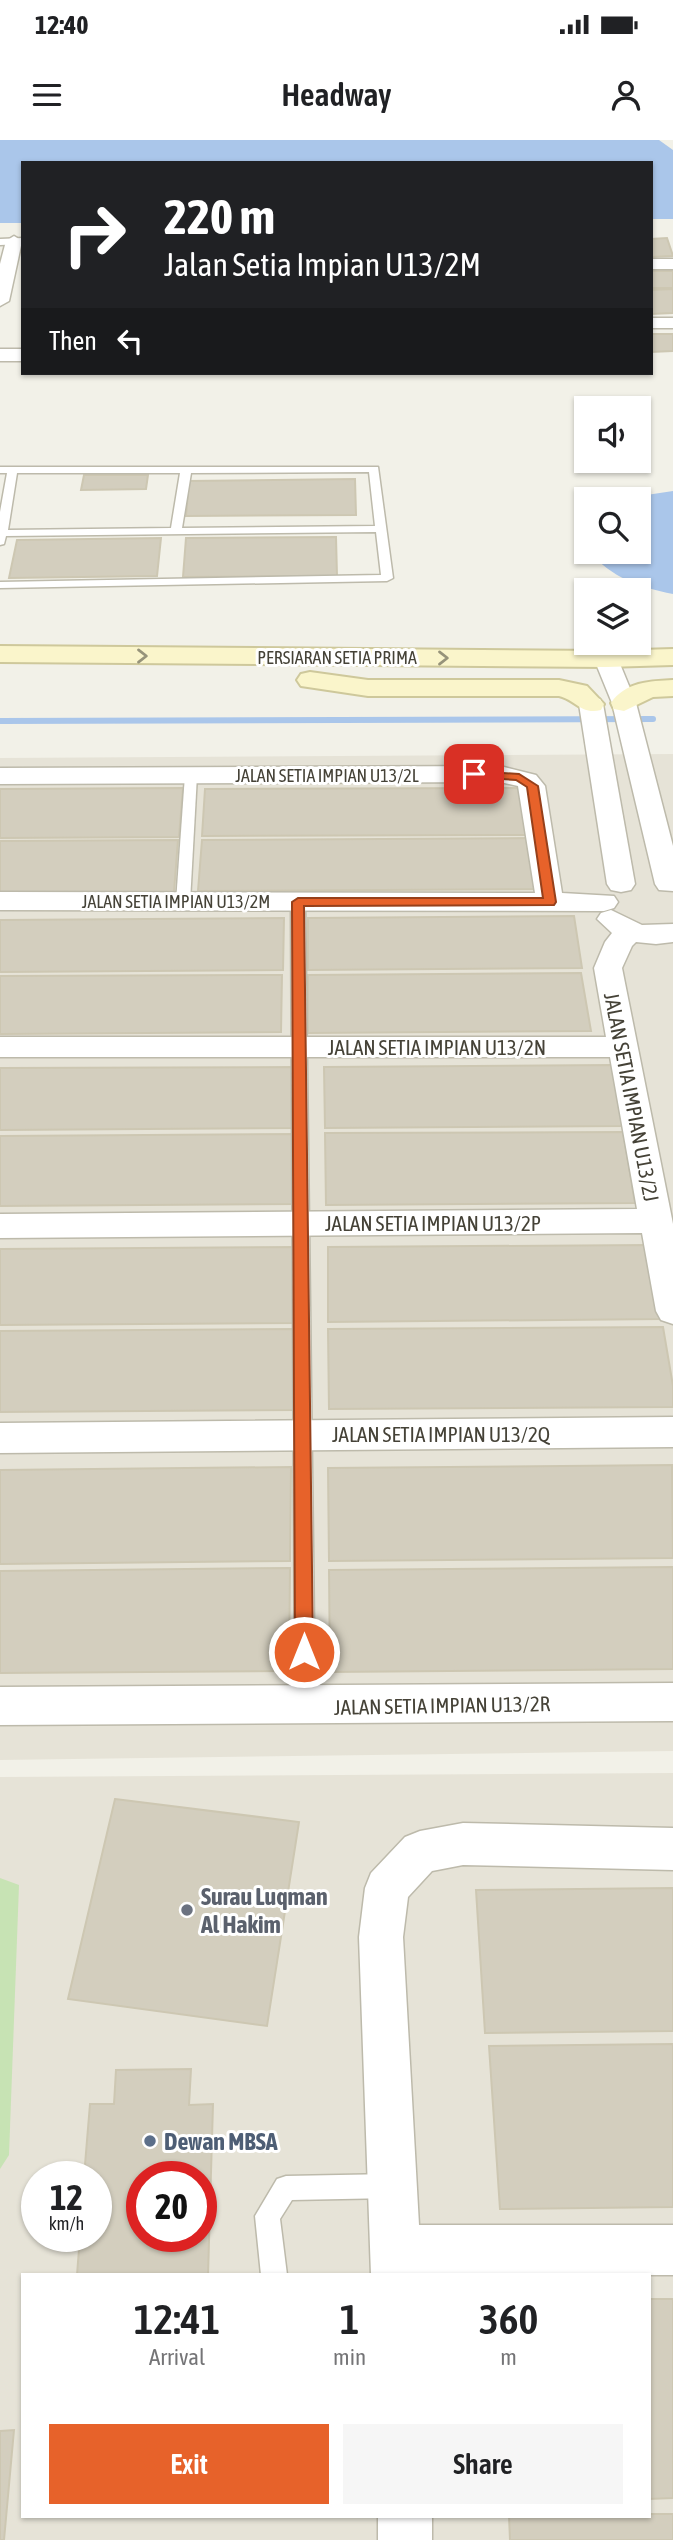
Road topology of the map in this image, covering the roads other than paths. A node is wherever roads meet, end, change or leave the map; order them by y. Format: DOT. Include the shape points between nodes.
graph roads {
  1 [pos="12,241"];
  2 [pos="653,264"];
  3 [pos="673,264"];
  4 [pos="0,300"];
  5 [pos="653,323"];
  6 [pos="673,323"];
  7 [pos="0,355"];
  8 [pos="21,355"];
  9 [pos="0,371"];
  10 [pos="21,371"];
  11 [pos="13,469"];
  12 [pos="186,469"];
  13 [pos="0,470"];
  14 [pos="382,529"];
  15 [pos="176,531"];
  16 [pos="1,538"];
  17 [pos="0,585"];
  18 [pos="0,654"];
  19 [pos="673,657"];
  20 [pos="0,666"];
  21 [pos="0,676"];
  22 [pos="121,676"];
  23 [pos="310,680"];
  24 [pos="673,680"];
  25 [pos="617,687"];
  26 [pos="673,688"];
  27 [pos="592,704"];
  28 [pos="191,775"];
  29 [pos="0,776"];
  30 [pos="610,812"];
  31 [pos="650,812"];
  32 [pos="671,885"];
  33 [pos="613,893"];
  34 [pos="0,901"];
  35 [pos="183,902"];
  36 [pos="298,902"];
  37 [pos="550,902"];
  38 [pos="631,932"];
  39 [pos="673,933"];
  40 [pos="623,1046"];
  41 [pos="299,1047"];
  42 [pos="0,1048"];
  43 [pos="656,1222"];
  44 [pos="301,1224"];
  45 [pos="0,1226"];
  46 [pos="673,1311"];
  47 [pos="673,1432"];
  48 [pos="303,1436"];
  49 [pos="0,1438"];
  50 [pos="673,1702"];
  51 [pos="0,1706"];
  52 [pos="305,1706"];
  53 [pos="673,1849"];
  54 [pos="392,2186"];
  55 [pos="673,2250"];
  56 [pos="396,2262"];
  57 [pos="274,2273"];
  58 [pos="405,2518"];
  59 [pos="405,2540"];
  1 -- 4 [label="street"];
  2 -- 3 [label="street"];
  5 -- 6 [label="street"];
  7 -- 8 [label="street"];
  9 -- 10 [label="street"];
  11 -- 12 [label="lane"];
  11 -- 13 [label="lane"];
  11 -- 16 [label="lane"];
  12 -- 14 [label="lane" via="374,469"];
  12 -- 15 [label="lane"];
  14 -- 15 [label="lane"];
  14 -- 17 [label="lane" via="387,578"];
  15 -- 16 [label="lane"];
  18 -- 25 [label="street, PERSIARAN SETIA PRIMA, one-way"];
  19 -- 25 [label="street, PERSIARAN SETIA PRIMA"];
  20 -- 22 [label="street"];
  21 -- 22 [label="street, PERSIARAN SETIA PRIMA"];
  22 -- 23 [label="street, PERSIARAN SETIA PRIMA"];
  23 -- 25 [label="street, PERSIARAN SETIA PRIMA"];
  23 -- 27 [label="street" via="368,688 559,688 578,692"];
  24 -- 25 [label="street, PERSIARAN SETIA PRIMA"];
  25 -- 26 [label="street"];
  25 -- 31 [label="street"];
  27 -- 30 [label="street"];
  28 -- 29 [label="street, JALAN SETIA IMPIAN U13/2L"];
  28 -- 35 [label="lane"];
  28 -- 37 [label="street, JALAN SETIA IMPIAN U13/2L" via="519,777 532,786"];
  30 -- 31 [label="street"];
  30 -- 33 [label="street"];
  31 -- 32 [label="street"];
  32 -- 33 [label="street, JALAN SETIA IMPIAN U13/2M" via="645,879"];
  33 -- 37 [label="street, JALAN SETIA IMPIAN U13/2M"];
  33 -- 38 [label="street" via="610,919"];
  34 -- 35 [label="street, JALAN SETIA IMPIAN U13/2M"];
  35 -- 36 [label="street, JALAN SETIA IMPIAN U13/2M"];
  36 -- 37 [label="street, JALAN SETIA IMPIAN U13/2M"];
  36 -- 41 [label="lane"];
  38 -- 39 [label="street"];
  38 -- 40 [label="street, JALAN SETIA IMPIAN U13/2J" via="619,942 608,968"];
  40 -- 41 [label="street, JALAN SETIA IMPIAN U13/2N"];
  40 -- 43 [label="street, JALAN SETIA IMPIAN U13/2J"];
  41 -- 42 [label="street, JALAN SETIA IMPIAN U13/2N"];
  41 -- 44 [label="lane"];
  43 -- 44 [label="street, JALAN SETIA IMPIAN U13/2P"];
  43 -- 46 [label="street, JALAN SETIA IMPIAN U13/2J"];
  44 -- 45 [label="street, JALAN SETIA IMPIAN U13/2P"];
  44 -- 48 [label="lane"];
  47 -- 48 [label="street, JALAN SETIA IMPIAN U13/2Q"];
  48 -- 49 [label="street, JALAN SETIA IMPIAN U13/2Q"];
  48 -- 52 [label="lane"];
  50 -- 52 [label="street, JALAN SETIA IMPIAN U13/2R"];
  51 -- 52 [label="street, JALAN SETIA IMPIAN U13/2R"];
  53 -- 54 [label="street" via="463,1844 420,1852 387,1888 382,1937"];
  54 -- 56 [label="street"];
  54 -- 57 [label="lane" via="286,2189 267,2216"];
  55 -- 56 [label="street"];
  58 -- 59 [label="street"];
}
